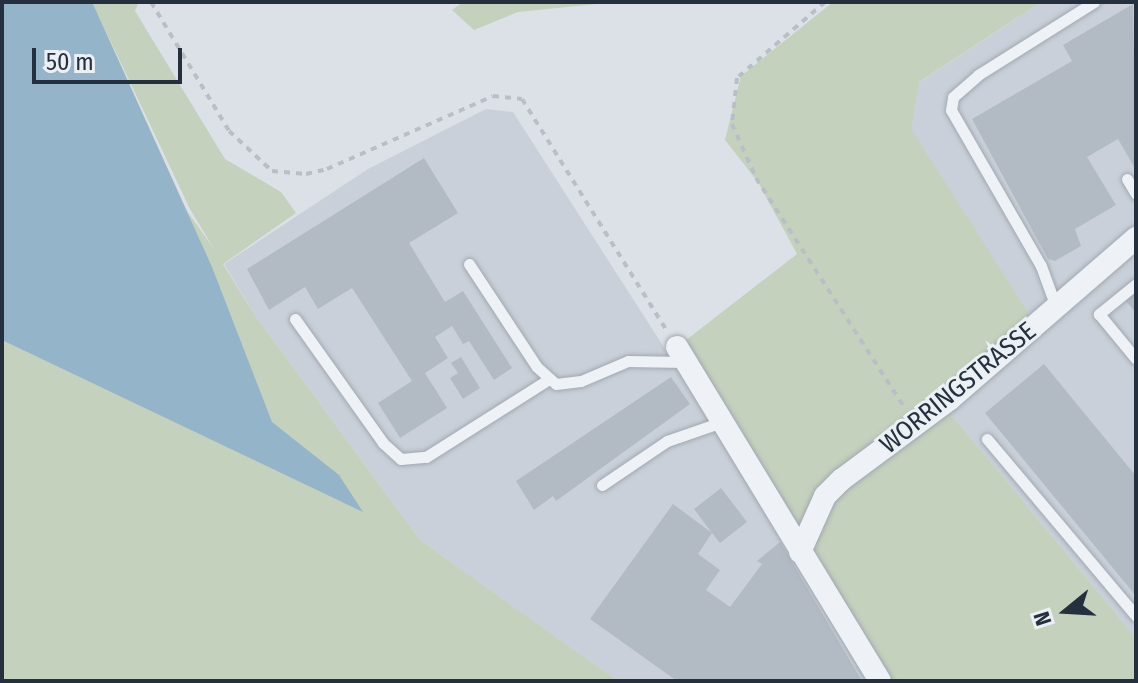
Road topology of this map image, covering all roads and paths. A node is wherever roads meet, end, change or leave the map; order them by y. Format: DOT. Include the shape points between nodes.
graph roads {
  1 [pos="151,2"];
  2 [pos="825,2"];
  3 [pos="1094,2"];
  4 [pos="1127,179"];
  5 [pos="1136,194"];
  6 [pos="1136,238"];
  7 [pos="469,264"];
  8 [pos="1136,284"];
  9 [pos="1056,307"];
  10 [pos="295,319"];
  11 [pos="680,354"];
  12 [pos="1136,359"];
  13 [pos="549,379"];
  14 [pos="719,423"];
  15 [pos="915,425"];
  16 [pos="987,439"];
  17 [pos="602,485"];
  18 [pos="800,552"];
  19 [pos="1136,616"];
  20 [pos="880,681"];
  1 -- 11 [label="path" via="229,131 272,171 306,174 327,169 493,96 522,99"];
  2 -- 15 [label="path" via="737,78 732,124 756,178"];
  3 -- 9 [label="lane" via="978,75 953,97 951,110 1041,266"];
  4 -- 5 [label="lane"];
  6 -- 9 [label="street, WORRINGSTRASSE"];
  7 -- 13 [label="lane"];
  8 -- 12 [label="lane" via="1099,314"];
  9 -- 15 [label="street, WORRINGSTRASSE"];
  10 -- 13 [label="lane" via="383,443 401,459 426,457"];
  11 -- 13 [label="lane" via="628,361 567,385"];
  11 -- 14 [label="street"];
  14 -- 17 [label="lane" via="667,441"];
  14 -- 18 [label="street"];
  15 -- 18 [label="street, WORRINGSTRASSE" via="825,496"];
  16 -- 19 [label="lane"];
  18 -- 20 [label="street"];
}
